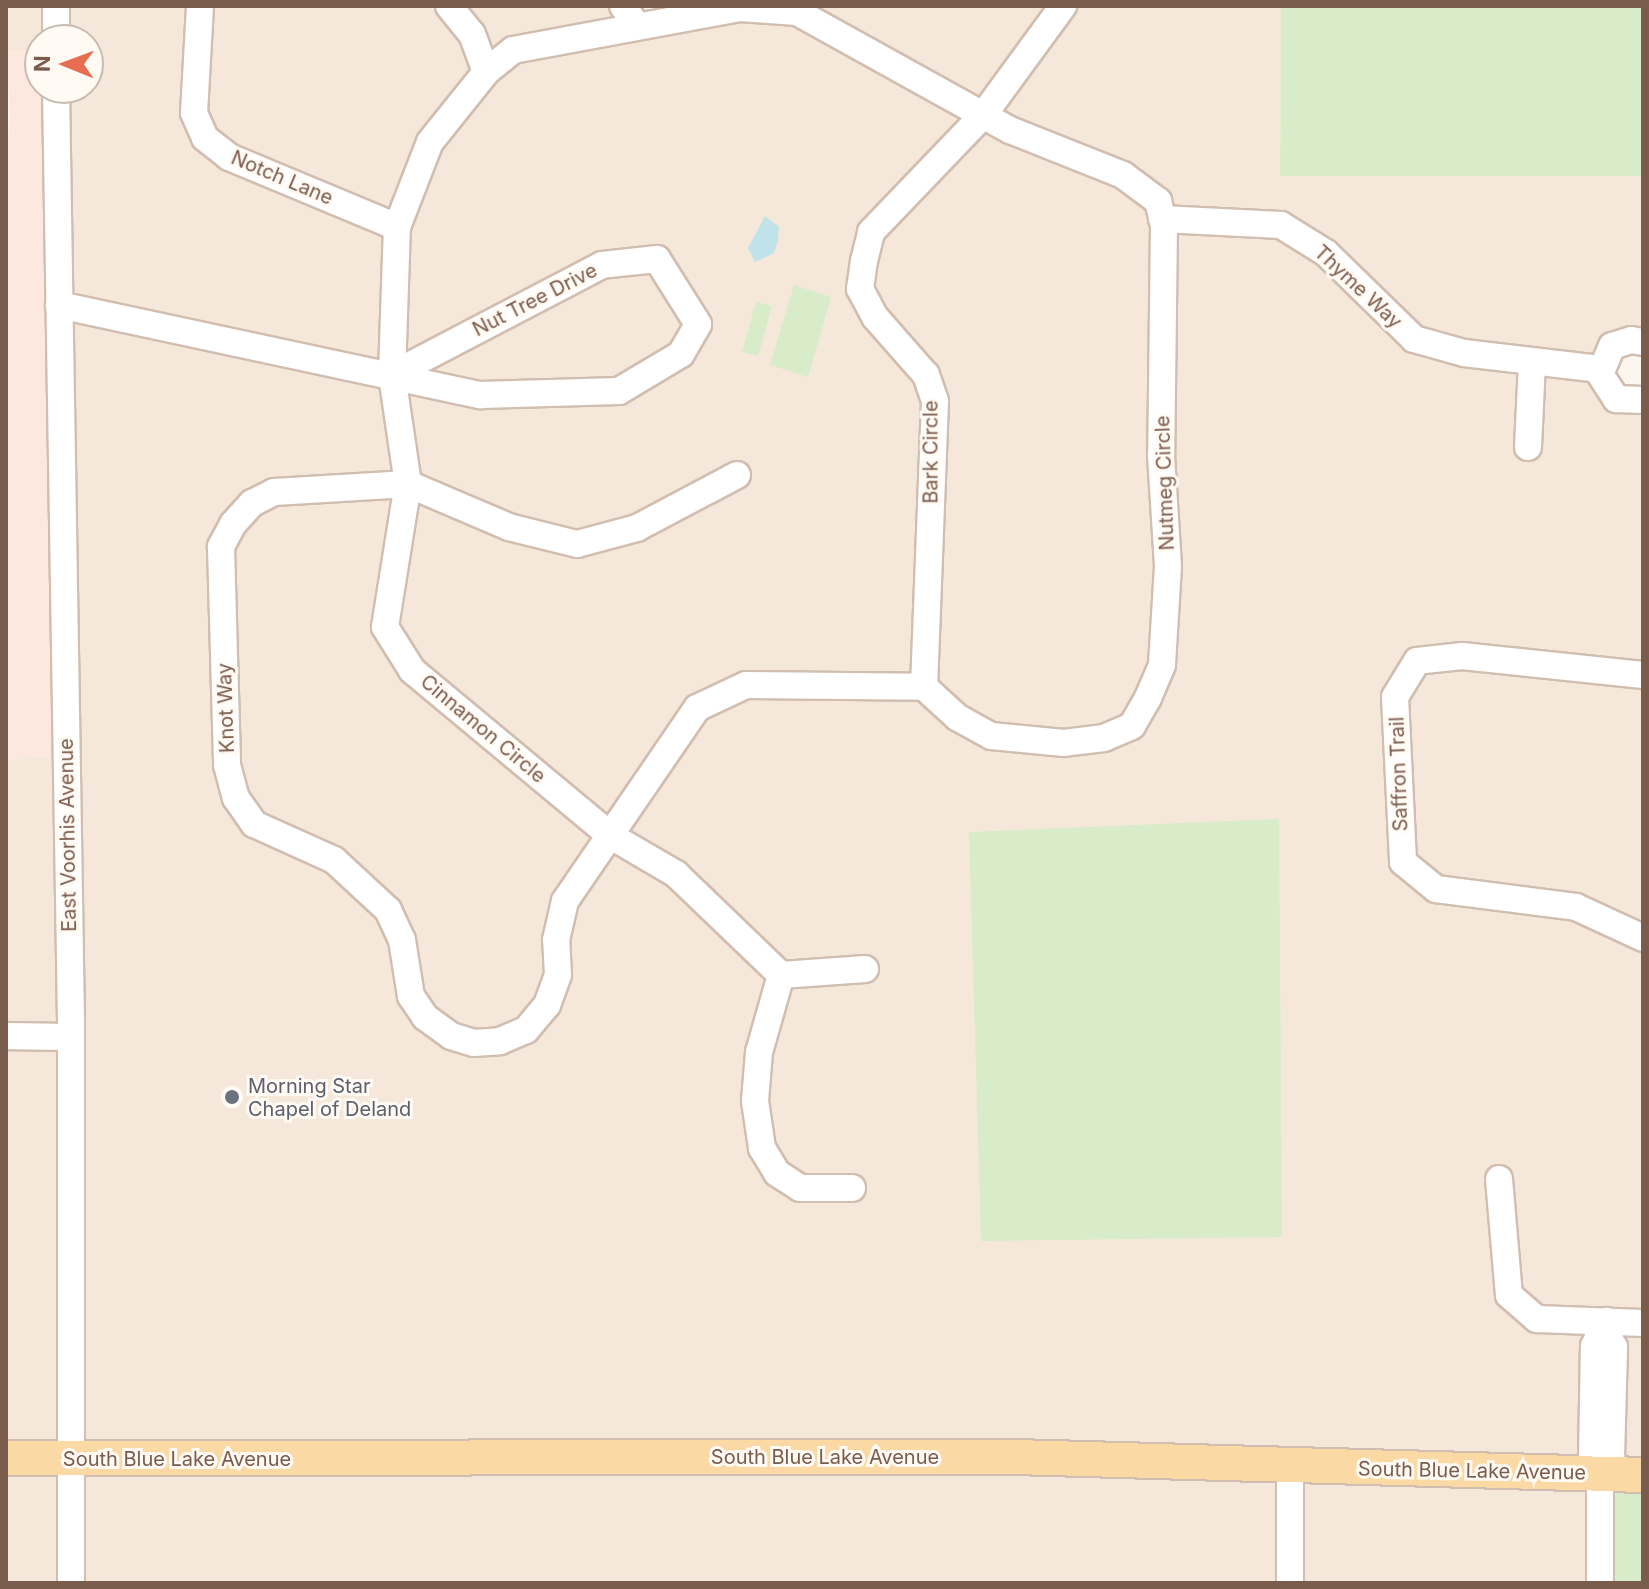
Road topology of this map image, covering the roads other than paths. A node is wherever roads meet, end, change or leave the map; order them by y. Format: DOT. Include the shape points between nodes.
graph roads {
  1 [pos="200,6"];
  2 [pos="449,6"];
  3 [pos="1063,6"];
  4 [pos="799,9"];
  5 [pos="630,16"];
  6 [pos="486,72"];
  7 [pos="56,104"];
  8 [pos="984,114"];
  9 [pos="1162,219"];
  10 [pos="397,227"];
  11 [pos="59,305"];
  12 [pos="1643,342"];
  13 [pos="1532,363"];
  14 [pos="1600,369"];
  15 [pos="392,375"];
  16 [pos="1643,400"];
  17 [pos="1528,447"];
  18 [pos="737,475"];
  19 [pos="408,484"];
  20 [pos="1643,675"];
  21 [pos="924,687"];
  22 [pos="611,836"];
  23 [pos="1643,938"];
  24 [pos="865,969"];
  25 [pos="781,975"];
  26 [pos="6,1036"];
  27 [pos="71,1037"];
  28 [pos="1499,1179"];
  29 [pos="852,1188"];
  30 [pos="1643,1323"];
  31 [pos="1606,1326"];
  32 [pos="6,1458"];
  33 [pos="71,1459"];
  34 [pos="1290,1467"];
  35 [pos="1600,1469"];
  36 [pos="1643,1475"];
  37 [pos="71,1583"];
  38 [pos="1290,1583"];
  39 [pos="1600,1583"];
  1 -- 10 [label="street, Notch Lane" via="194,113 205,138 229,157"];
  2 -- 6 [label="street" via="472,34"];
  3 -- 8 [label="street, Bark Circle"];
  4 -- 5 [label="street, Cinnamon Circle"];
  4 -- 8 [label="street"];
  5 -- 6 [label="street, Cinnamon Circle" via="513,50"];
  6 -- 10 [label="street, Cinnamon Circle" via="430,142"];
  7 -- 11 [label="street, East Voorhis Avenue"];
  8 -- 9 [label="street" via="1123,175 1158,201"];
  8 -- 21 [label="street, Bark Circle" via="871,232 860,289 875,317 926,375 935,401"];
  9 -- 13 [label="street, Thyme Way" via="1281,225 1326,253 1414,339"];
  9 -- 21 [label="street, Nutmeg Circle" via="1161,455 1168,566 1162,665 1148,698 1132,726 1104,738 1064,743 991,736 957,717"];
  10 -- 15 [label="street, Cinnamon Circle"];
  11 -- 15 [label="street, Nut Tree Drive"];
  11 -- 27 [label="street, East Voorhis Avenue"];
  12 -- 14 [label="street" via="1612,346"];
  13 -- 14 [label="street, Thyme Way"];
  13 -- 17 [label="street"];
  14 -- 16 [label="street" via="1602,384 1616,399"];
  15 -- 15 [label="street, Nut Tree Drive" via="480,395 619,391 681,354 698,324 657,259 602,265"];
  15 -- 19 [label="street, Cinnamon Circle"];
  18 -- 19 [label="street, Knot Way" via="637,528 577,544 509,527"];
  19 -- 22 [label="street, Cinnamon Circle" via="385,627 412,670"];
  19 -- 22 [label="street, Knot Way" via="274,492 252,503 233,524 221,547 227,765 236,798 254,824 334,860 388,910 402,940 411,996 425,1017 451,1036 474,1043 500,1041 526,1030 547,1005 558,975 556,940 565,901"];
  20 -- 23 [label="street, Saffron Trail" via="1462,656 1417,661 1395,697 1403,862 1436,889 1576,907"];
  21 -- 22 [label="street" via="746,685 697,708"];
  22 -- 25 [label="street, Cinnamon Circle" via="676,874"];
  24 -- 25 [label="street"];
  25 -- 29 [label="street" via="759,1052 755,1101 762,1148 777,1173 800,1188"];
  26 -- 27 [label="street"];
  27 -- 33 [label="street, East Voorhis Avenue"];
  28 -- 31 [label="street" via="1509,1295 1537,1319"];
  30 -- 31 [label="street"];
  31 -- 35 [label="street" via="1594,1346 1592,1458"];
  32 -- 33 [label="main road, South Blue Lake Avenue"];
  33 -- 34 [label="main road, South Blue Lake Avenue" via="1015,1457"];
  33 -- 37 [label="street, East Voorhis Avenue"];
  34 -- 35 [label="main road, South Blue Lake Avenue"];
  34 -- 38 [label="street"];
  35 -- 36 [label="main road, South Blue Lake Avenue"];
  35 -- 39 [label="street"];
}
